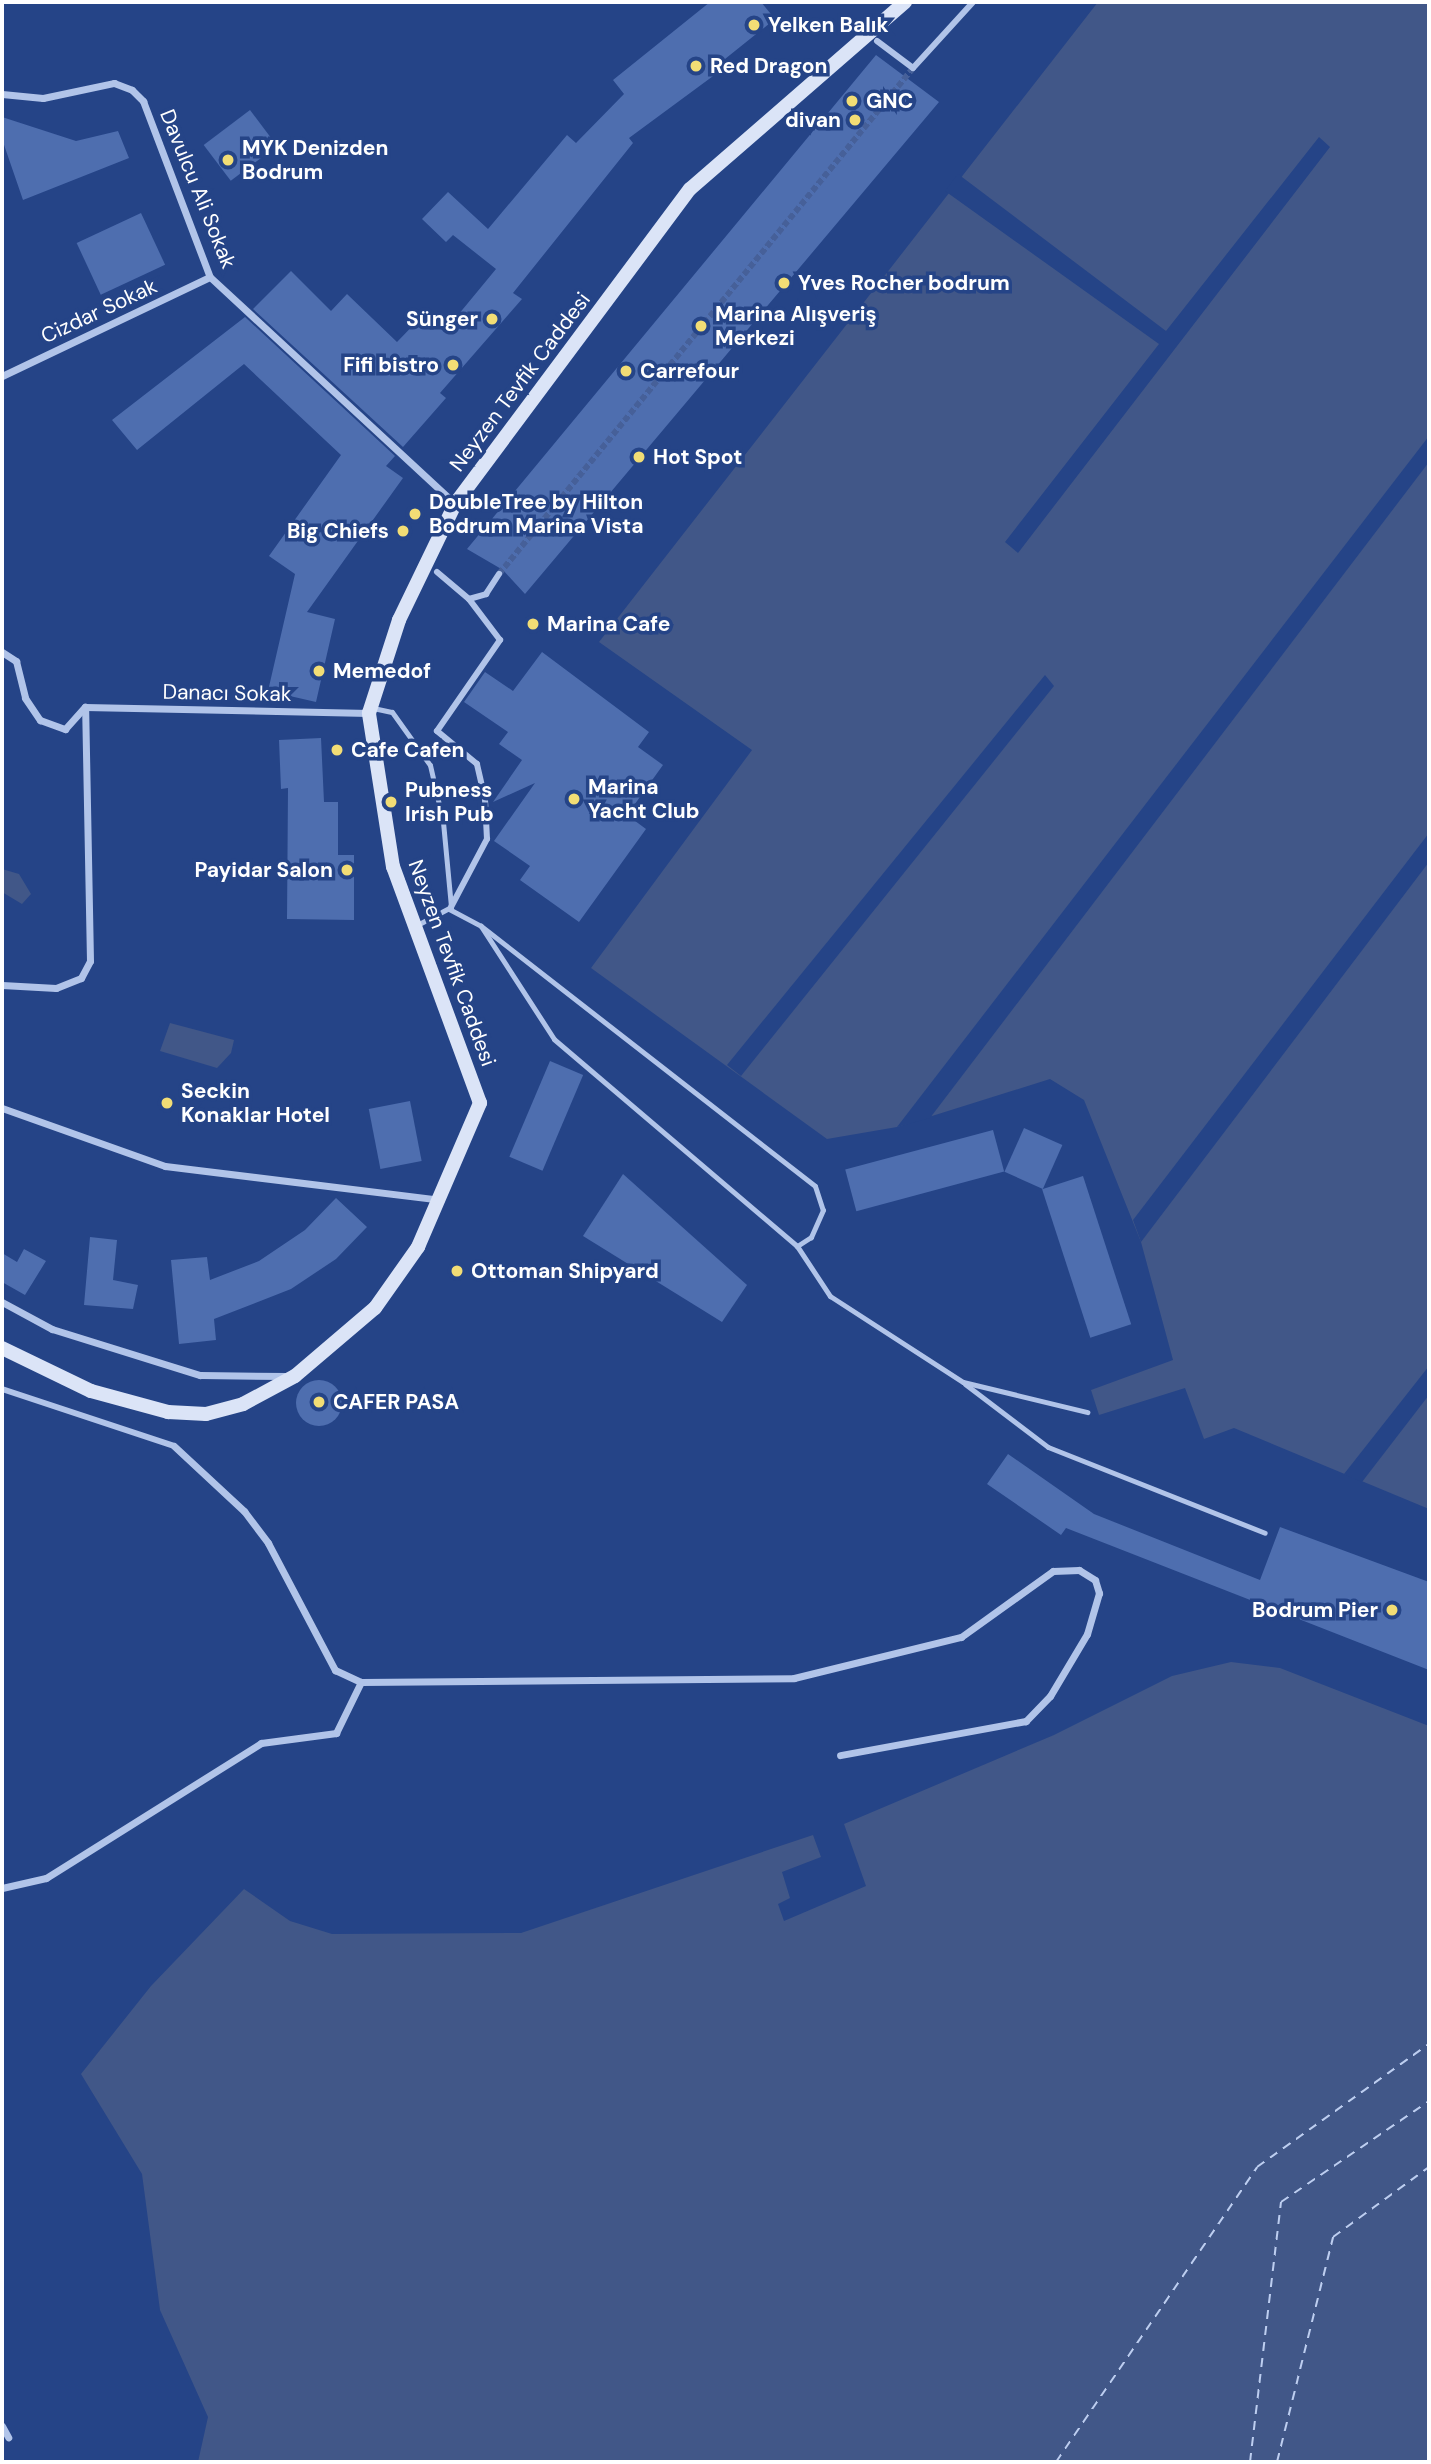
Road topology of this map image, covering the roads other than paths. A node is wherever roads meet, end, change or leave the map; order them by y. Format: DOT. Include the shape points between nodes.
graph roads {
  1 [pos="905,2"];
  2 [pos="973,2"];
  3 [pos="877,41"];
  4 [pos="2,94"];
  5 [pos="210,277"];
  6 [pos="2,376"];
  7 [pos="455,504"];
  8 [pos="437,572"];
  9 [pos="499,574"];
  10 [pos="469,599"];
  11 [pos="2,652"];
  12 [pos="85,707"];
  13 [pos="371,710"];
  14 [pos="450,908"];
  15 [pos="481,926"];
  16 [pos="415,927"];
  17 [pos="2,985"];
  18 [pos="2,1108"];
  19 [pos="443,1200"];
  20 [pos="797,1246"];
  21 [pos="2,1302"];
  22 [pos="2,1348"];
  23 [pos="295,1376"];
  24 [pos="963,1382"];
  25 [pos="2,1389"];
  26 [pos="1087,1412"];
  27 [pos="174,1446"];
  28 [pos="1265,1533"];
  29 [pos="361,1682"];
  30 [pos="840,1755"];
  31 [pos="2,1888"];
  32 [pos="2,2426"];
  33 [pos="8,2437"];
  1 -- 7 [label="main road, Neyzen Tevfik Caddesi" via="690,189"];
  2 -- 3 [label="street" via="913,68"];
  4 -- 5 [label="street, Davulcu Ali Sokak" via="43,98 114,83 132,90 143,101"];
  5 -- 6 [label="street, Cizdar Sokak"];
  5 -- 7 [label="street, Davulcu Ali Sokak"];
  7 -- 13 [label="main road, Neyzen Tevfik Caddesi" via="399,620"];
  8 -- 10 [label="street"];
  9 -- 10 [label="street" via="486,594"];
  10 -- 14 [label="street" via="500,640 437,731 477,764 485,799 487,839"];
  11 -- 12 [label="street" via="16,661 25,698 40,720 65,729"];
  12 -- 13 [label="street, Danacı Sokak"];
  12 -- 17 [label="street" via="90,961 81,978 56,988"];
  13 -- 14 [label="lane" via="392,712 430,765 453,881"];
  13 -- 16 [label="main road, Neyzen Tevfik Caddesi" via="393,867"];
  14 -- 15 [label="lane"];
  14 -- 16 [label="lane"];
  15 -- 20 [label="lane" via="554,1039"];
  15 -- 20 [label="lane" via="816,1186 823,1210 811,1237"];
  16 -- 19 [label="main road, Neyzen Tevfik Caddesi" via="480,1103"];
  18 -- 19 [label="street" via="165,1166"];
  19 -- 23 [label="main road, Neyzen Tevfik Caddesi" via="375,1308"];
  20 -- 24 [label="lane" via="830,1296"];
  21 -- 23 [label="street" via="51,1329 200,1375"];
  22 -- 23 [label="main road, Neyzen Tevfik Caddesi" via="91,1391 168,1412 206,1414 243,1404"];
  24 -- 26 [label="lane"];
  24 -- 28 [label="lane" via="1048,1447"];
  25 -- 27 [label="street"];
  27 -- 29 [label="street" via="244,1511 268,1543 335,1670"];
  29 -- 30 [label="street" via="794,1678 961,1637 1053,1571 1079,1570 1095,1580 1099,1593 1087,1634 1051,1696 1026,1721"];
  29 -- 31 [label="street" via="336,1733 261,1742 46,1878"];
  32 -- 33 [label="street"];
}
